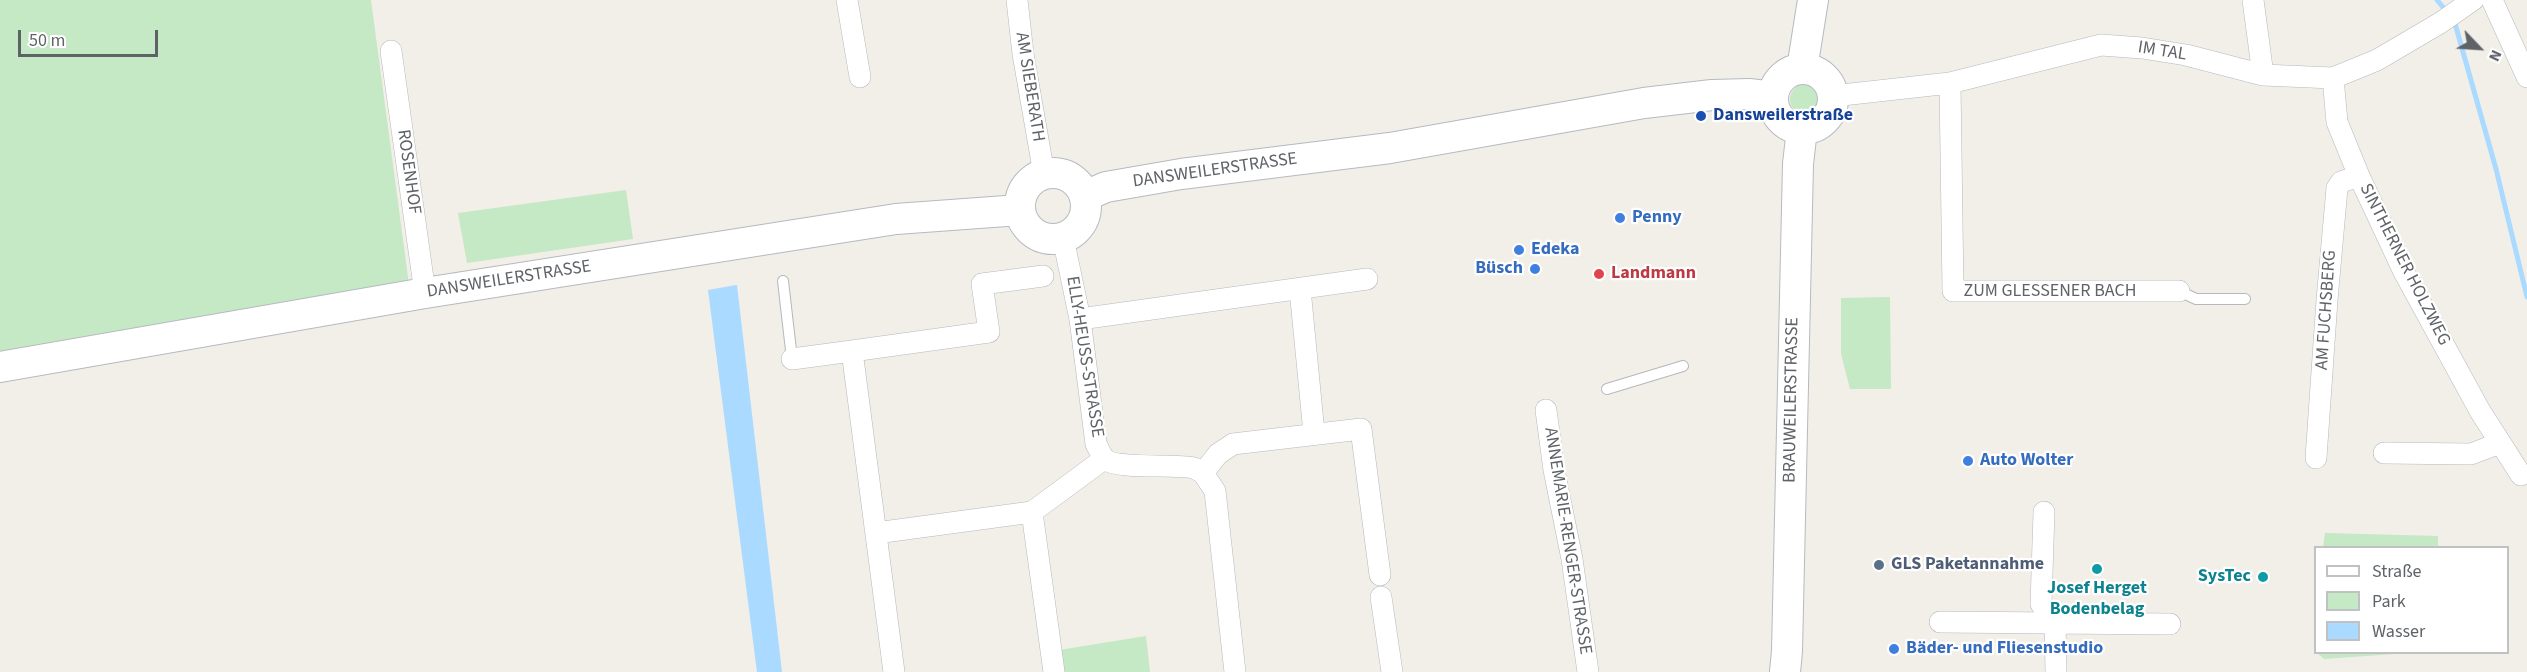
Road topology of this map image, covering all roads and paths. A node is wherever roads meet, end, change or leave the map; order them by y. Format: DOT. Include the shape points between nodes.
graph roads {
  1 [pos="847,0"];
  2 [pos="1017,0"];
  3 [pos="1813,0"];
  4 [pos="2253,0"];
  5 [pos="2492,0"];
  6 [pos="2467,4"];
  7 [pos="392,51"];
  8 [pos="1802,69"];
  9 [pos="2263,75"];
  10 [pos="860,77"];
  11 [pos="2527,77"];
  12 [pos="2333,78"];
  13 [pos="1950,83"];
  14 [pos="1833,96"];
  15 [pos="1773,97"];
  16 [pos="1802,129"];
  17 [pos="1044,174"];
  18 [pos="2359,176"];
  19 [pos="1085,196"];
  20 [pos="1020,210"];
  21 [pos="1063,238"];
  22 [pos="1043,276"];
  23 [pos="1367,279"];
  24 [pos="783,282"];
  25 [pos="1300,289"];
  26 [pos="2179,291"];
  27 [pos="425,293"];
  28 [pos="2245,299"];
  29 [pos="1080,319"];
  30 [pos="852,351"];
  31 [pos="792,359"];
  32 [pos="1683,366"];
  33 [pos="0,367"];
  34 [pos="1607,389"];
  35 [pos="1546,410"];
  36 [pos="1314,433"];
  37 [pos="2500,443"];
  38 [pos="2384,453"];
  39 [pos="2316,458"];
  40 [pos="1104,459"];
  41 [pos="1203,473"];
  42 [pos="2524,479"];
  43 [pos="1032,512"];
  44 [pos="2044,512"];
  45 [pos="876,533"];
  46 [pos="1380,575"];
  47 [pos="1381,597"];
  48 [pos="1940,622"];
  49 [pos="2055,622"];
  50 [pos="2170,624"];
  51 [pos="894,672"];
  52 [pos="1054,672"];
  53 [pos="1235,672"];
  54 [pos="1392,672"];
  55 [pos="1588,672"];
  56 [pos="1785,672"];
  57 [pos="2056,672"];
  1 -- 10 [label="street"];
  2 -- 17 [label="street, AM SIEBERATH"];
  3 -- 8 [label="main road"];
  4 -- 9 [label="street"];
  5 -- 11 [label="street"];
  6 -- 12 [label="street, IM TAL" via="2377,60"];
  7 -- 27 [label="street, ROSENHOF"];
  8 -- 14 [label="main road" via="1820,74"];
  8 -- 15 [label="main road" via="1779,81"];
  9 -- 12 [label="street, IM TAL"];
  9 -- 13 [label="street, IM TAL" via="2186,55 2101,45"];
  12 -- 18 [label="street, SINTHERNER HOLZWEG" via="2337,122"];
  13 -- 14 [label="street, IM TAL"];
  13 -- 26 [label="street, ZUM GLESSENER BACH" via="1953,291"];
  14 -- 16 [label="main road" via="1828,116 1812,128"];
  15 -- 16 [label="main road" via="1785,122"];
  15 -- 19 [label="main road, DANSWEILERSTRASSE" via="1712,95 1644,103 1390,148 1181,174 1106,187"];
  16 -- 56 [label="main road, BRAUWEILERSTRASSE" via="1797,182"];
  17 -- 19 [label="main road" via="1064,174 1080,186"];
  17 -- 20 [label="main road" via="1028,184"];
  18 -- 37 [label="street, SINTHERNER HOLZWEG" via="2404,272"];
  18 -- 39 [label="street, AM FUCHSBERG" via="2341,182 2337,188"];
  19 -- 21 [label="main road" via="1080,226"];
  20 -- 21 [label="main road" via="1035,234"];
  20 -- 27 [label="main road, DANSWEILERSTRASSE" via="896,219"];
  21 -- 29 [label="street, ELLY-HEUSS-STRASSE"];
  22 -- 30 [label="street" via="982,284 989,332"];
  23 -- 25 [label="street"];
  24 -- 31 [label="lane"];
  25 -- 29 [label="street"];
  25 -- 36 [label="street"];
  26 -- 28 [label="lane, ZUM GLESSENER BACH" via="2196,299"];
  27 -- 33 [label="main road, DANSWEILERSTRASSE"];
  29 -- 40 [label="street, ELLY-HEUSS-STRASSE" via="1096,444"];
  30 -- 31 [label="street"];
  30 -- 45 [label="street"];
  32 -- 34 [label="lane"];
  35 -- 55 [label="street, ANNEMARIE-RENGER-STRASSE"];
  36 -- 41 [label="street" via="1233,444 1218,454"];
  36 -- 46 [label="street" via="1360,429"];
  37 -- 38 [label="street" via="2471,454"];
  37 -- 42 [label="street, SINTHERNER HOLZWEG"];
  40 -- 41 [label="street, ELLY-HEUSS-STRASSE" via="1116,464 1185,466"];
  40 -- 43 [label="street"];
  41 -- 53 [label="street" via="1215,491"];
  43 -- 45 [label="street"];
  43 -- 52 [label="street"];
  44 -- 49 [label="street" via="2041,604"];
  45 -- 51 [label="street"];
  47 -- 54 [label="street"];
  48 -- 49 [label="street"];
  49 -- 50 [label="street"];
  49 -- 57 [label="street"];
}
